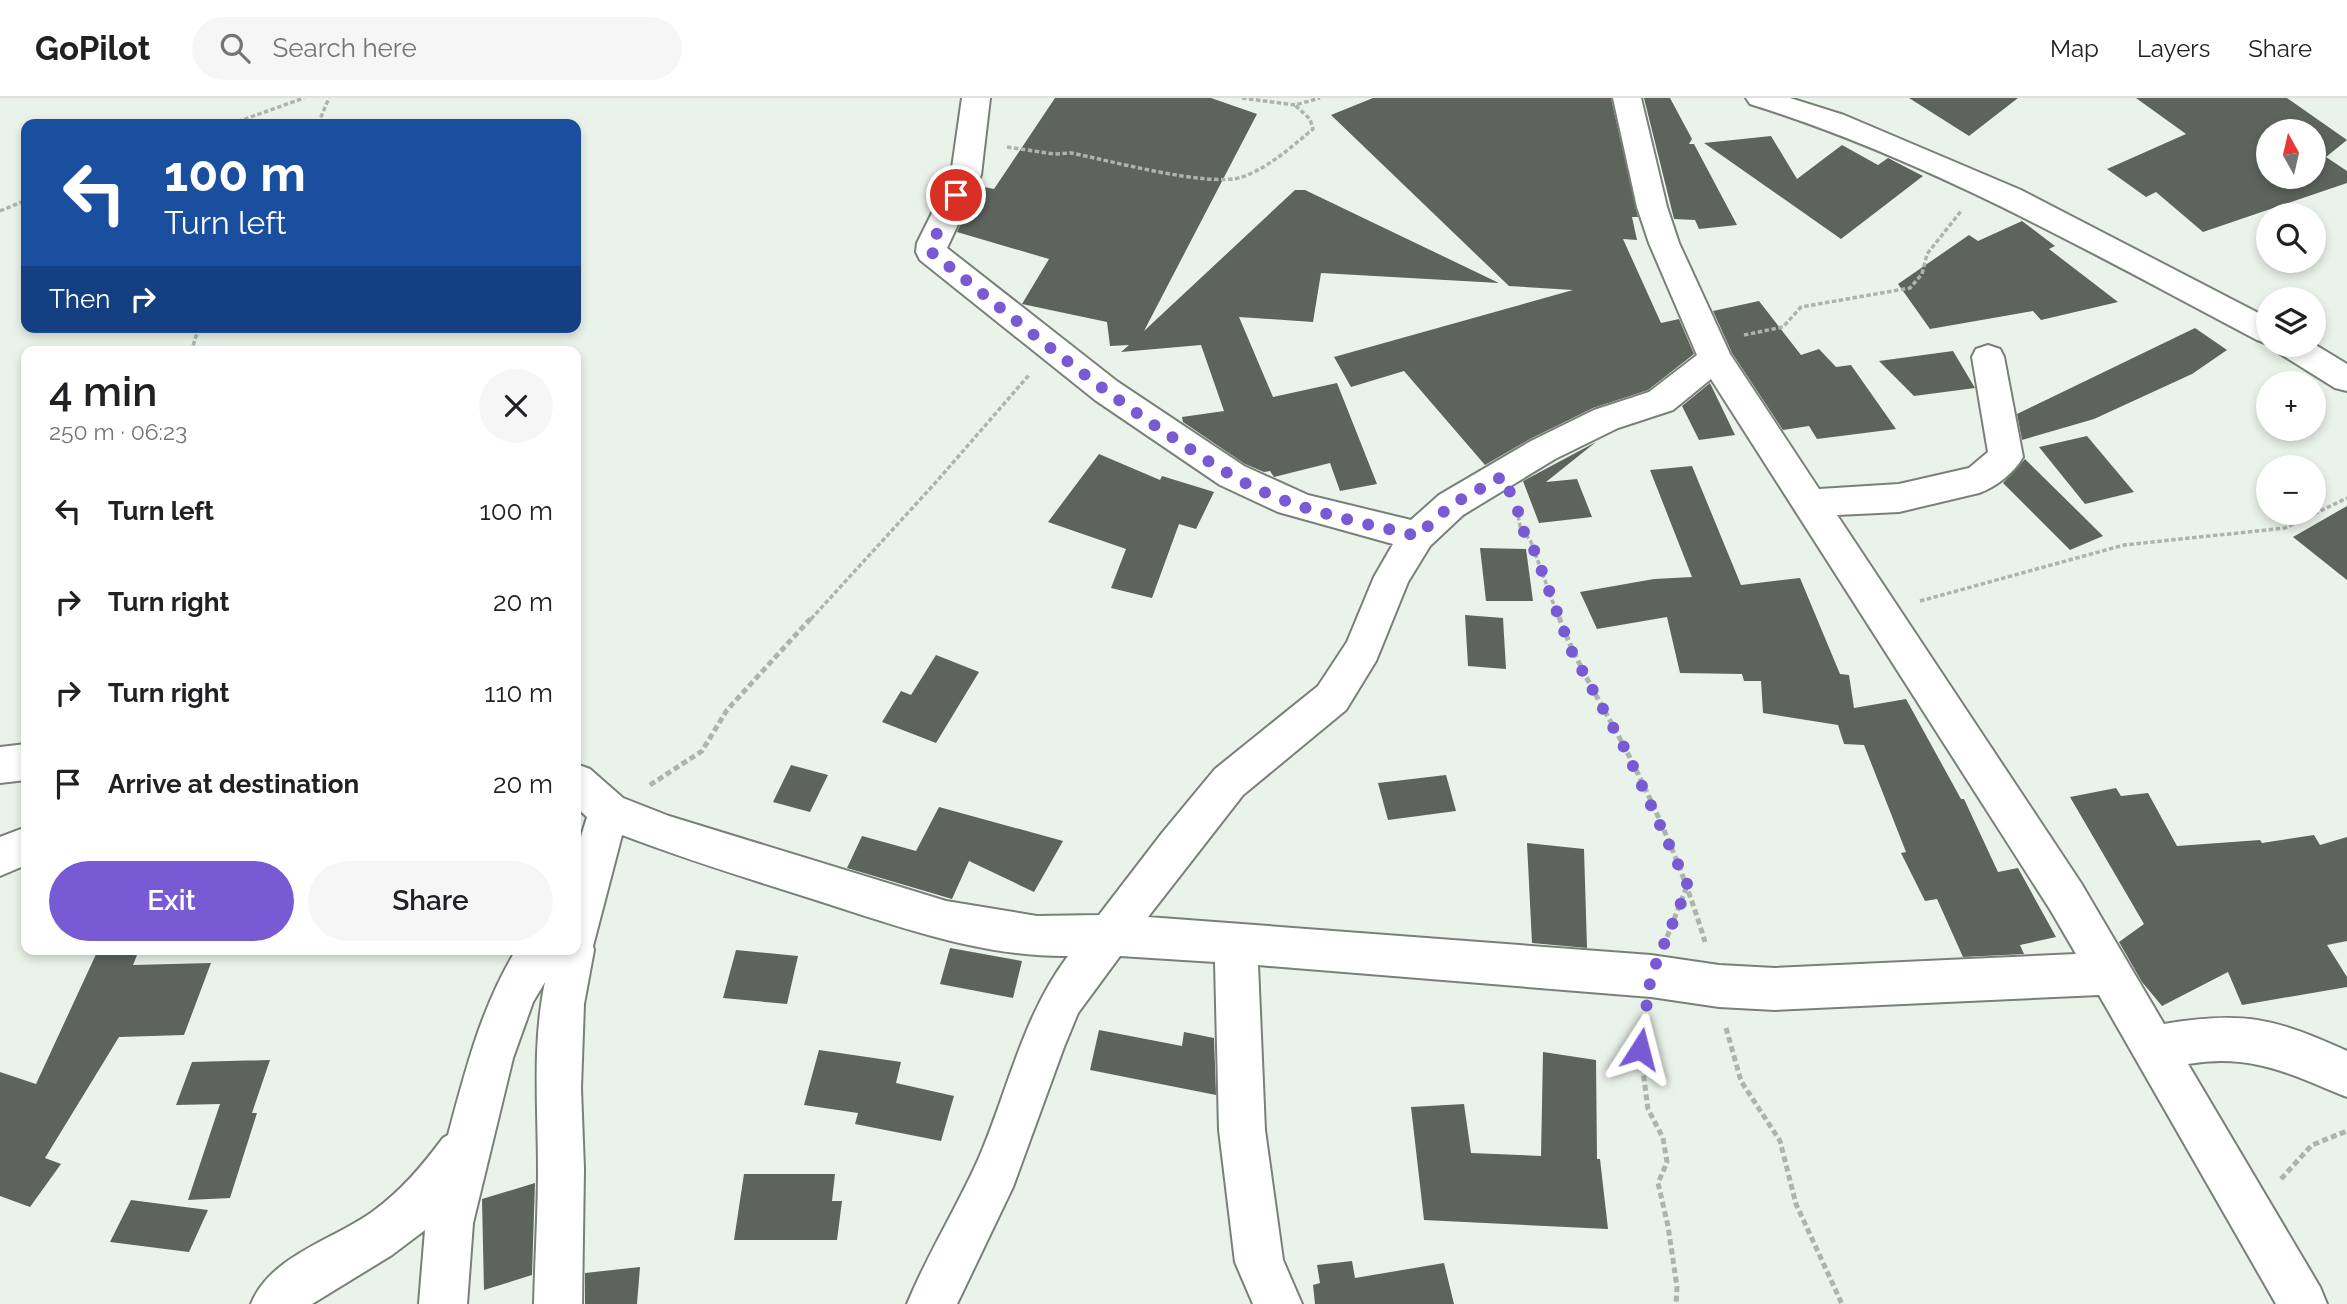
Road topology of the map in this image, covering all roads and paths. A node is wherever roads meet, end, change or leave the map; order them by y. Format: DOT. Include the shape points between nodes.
graph roads {
  1 [pos="304,98"];
  2 [pos="328,98"];
  3 [pos="976,98"];
  4 [pos="1242,98"];
  5 [pos="1320,98"];
  6 [pos="1627,98"];
  7 [pos="1760,98"];
  8 [pos="1296,105"];
  9 [pos="245,119"];
  10 [pos="320,119"];
  11 [pos="971,144"];
  12 [pos="1983,186"];
  13 [pos="21,202"];
  14 [pos="0,211"];
  15 [pos="2256,326"];
  16 [pos="1710,347"];
  17 [pos="1051,351"];
  18 [pos="2310,357"];
  19 [pos="1988,358"];
  20 [pos="2347,379"];
  21 [pos="1503,476"];
  22 [pos="2347,498"];
  23 [pos="1807,503"];
  24 [pos="1417,536"];
  25 [pos="1879,613"];
  26 [pos="21,763"];
  27 [pos="0,765"];
  28 [pos="581,787"];
  29 [pos="608,811"];
  30 [pos="21,848"];
  31 [pos="0,857"];
  32 [pos="1688,886"];
  33 [pos="581,896"];
  34 [pos="1111,935"];
  35 [pos="1236,943"];
  36 [pos="537,955"];
  37 [pos="572,955"];
  38 [pos="2109,974"];
  39 [pos="1651,976"];
  40 [pos="1719,986"];
  41 [pos="2152,1048"];
  42 [pos="2347,1075"];
  43 [pos="470,1138"];
  44 [pos="275,1304"];
  45 [pos="443,1304"];
  46 [pos="558,1304"];
  47 [pos="931,1304"];
  48 [pos="1278,1304"];
  49 [pos="1676,1304"];
  50 [pos="1842,1304"];
  51 [pos="2303,1304"];
  1 -- 9 [label="path"];
  2 -- 10 [label="path"];
  3 -- 11 [label="street"];
  4 -- 8 [label="path"];
  5 -- 8 [label="path"];
  6 -- 16 [label="street" via="1652,207"];
  7 -- 12 [label="street" via="1834,121"];
  8 -- 11 [label="path" via="1313,129 1270,164 1239,178 1196,178 1071,153"];
  11 -- 17 [label="street" via="966,175 931,252"];
  12 -- 15 [label="street"];
  12 -- 16 [label="path" via="1927,254 1922,274 1910,288 1801,307 1783,327"];
  13 -- 14 [label="path"];
  16 -- 21 [label="street" via="1661,401 1606,419"];
  16 -- 23 [label="street"];
  17 -- 24 [label="street" via="1226,474 1320,512"];
  17 -- 29 [label="path" via="727,710 702,751"];
  18 -- 20 [label="street"];
  19 -- 23 [label="street" via="2006,457 1979,479 1899,498"];
  21 -- 24 [label="street" via="1451,505"];
  21 -- 32 [label="path" via="1571,650 1626,751"];
  22 -- 25 [label="path" via="2285,528 2124,545"];
  23 -- 25 [label="street"];
  24 -- 34 [label="street" via="1392,577 1363,650 1332,698 1229,782"];
  25 -- 38 [label="street" via="2066,897"];
  26 -- 27 [label="street"];
  28 -- 29 [label="street"];
  29 -- 33 [label="street"];
  29 -- 34 [label="street" via="946,921 1037,936"];
  30 -- 31 [label="street"];
  32 -- 39 [label="path"];
  32 -- 40 [label="path"];
  34 -- 35 [label="street"];
  34 -- 47 [label="street" via="1063,998 997,1171"];
  35 -- 39 [label="street"];
  35 -- 48 [label="street" via="1242,1130 1259,1262"];
  36 -- 43 [label="street" via="514,991"];
  37 -- 46 [label="street" via="562,1004 558,1088"];
  38 -- 40 [label="street" via="1841,987"];
  38 -- 41 [label="street"];
  39 -- 40 [label="street"];
  39 -- 49 [label="path" via="1640,1049 1648,1109 1663,1139 1667,1162 1658,1183 1668,1226"];
  40 -- 50 [label="path" via="1741,1081 1780,1141 1796,1204"];
  41 -- 42 [label="street" via="2228,1038 2273,1045"];
  41 -- 51 [label="street"];
  43 -- 44 [label="street" via="429,1196 377,1236 294,1285"];
  43 -- 45 [label="street" via="449,1223"];
}
